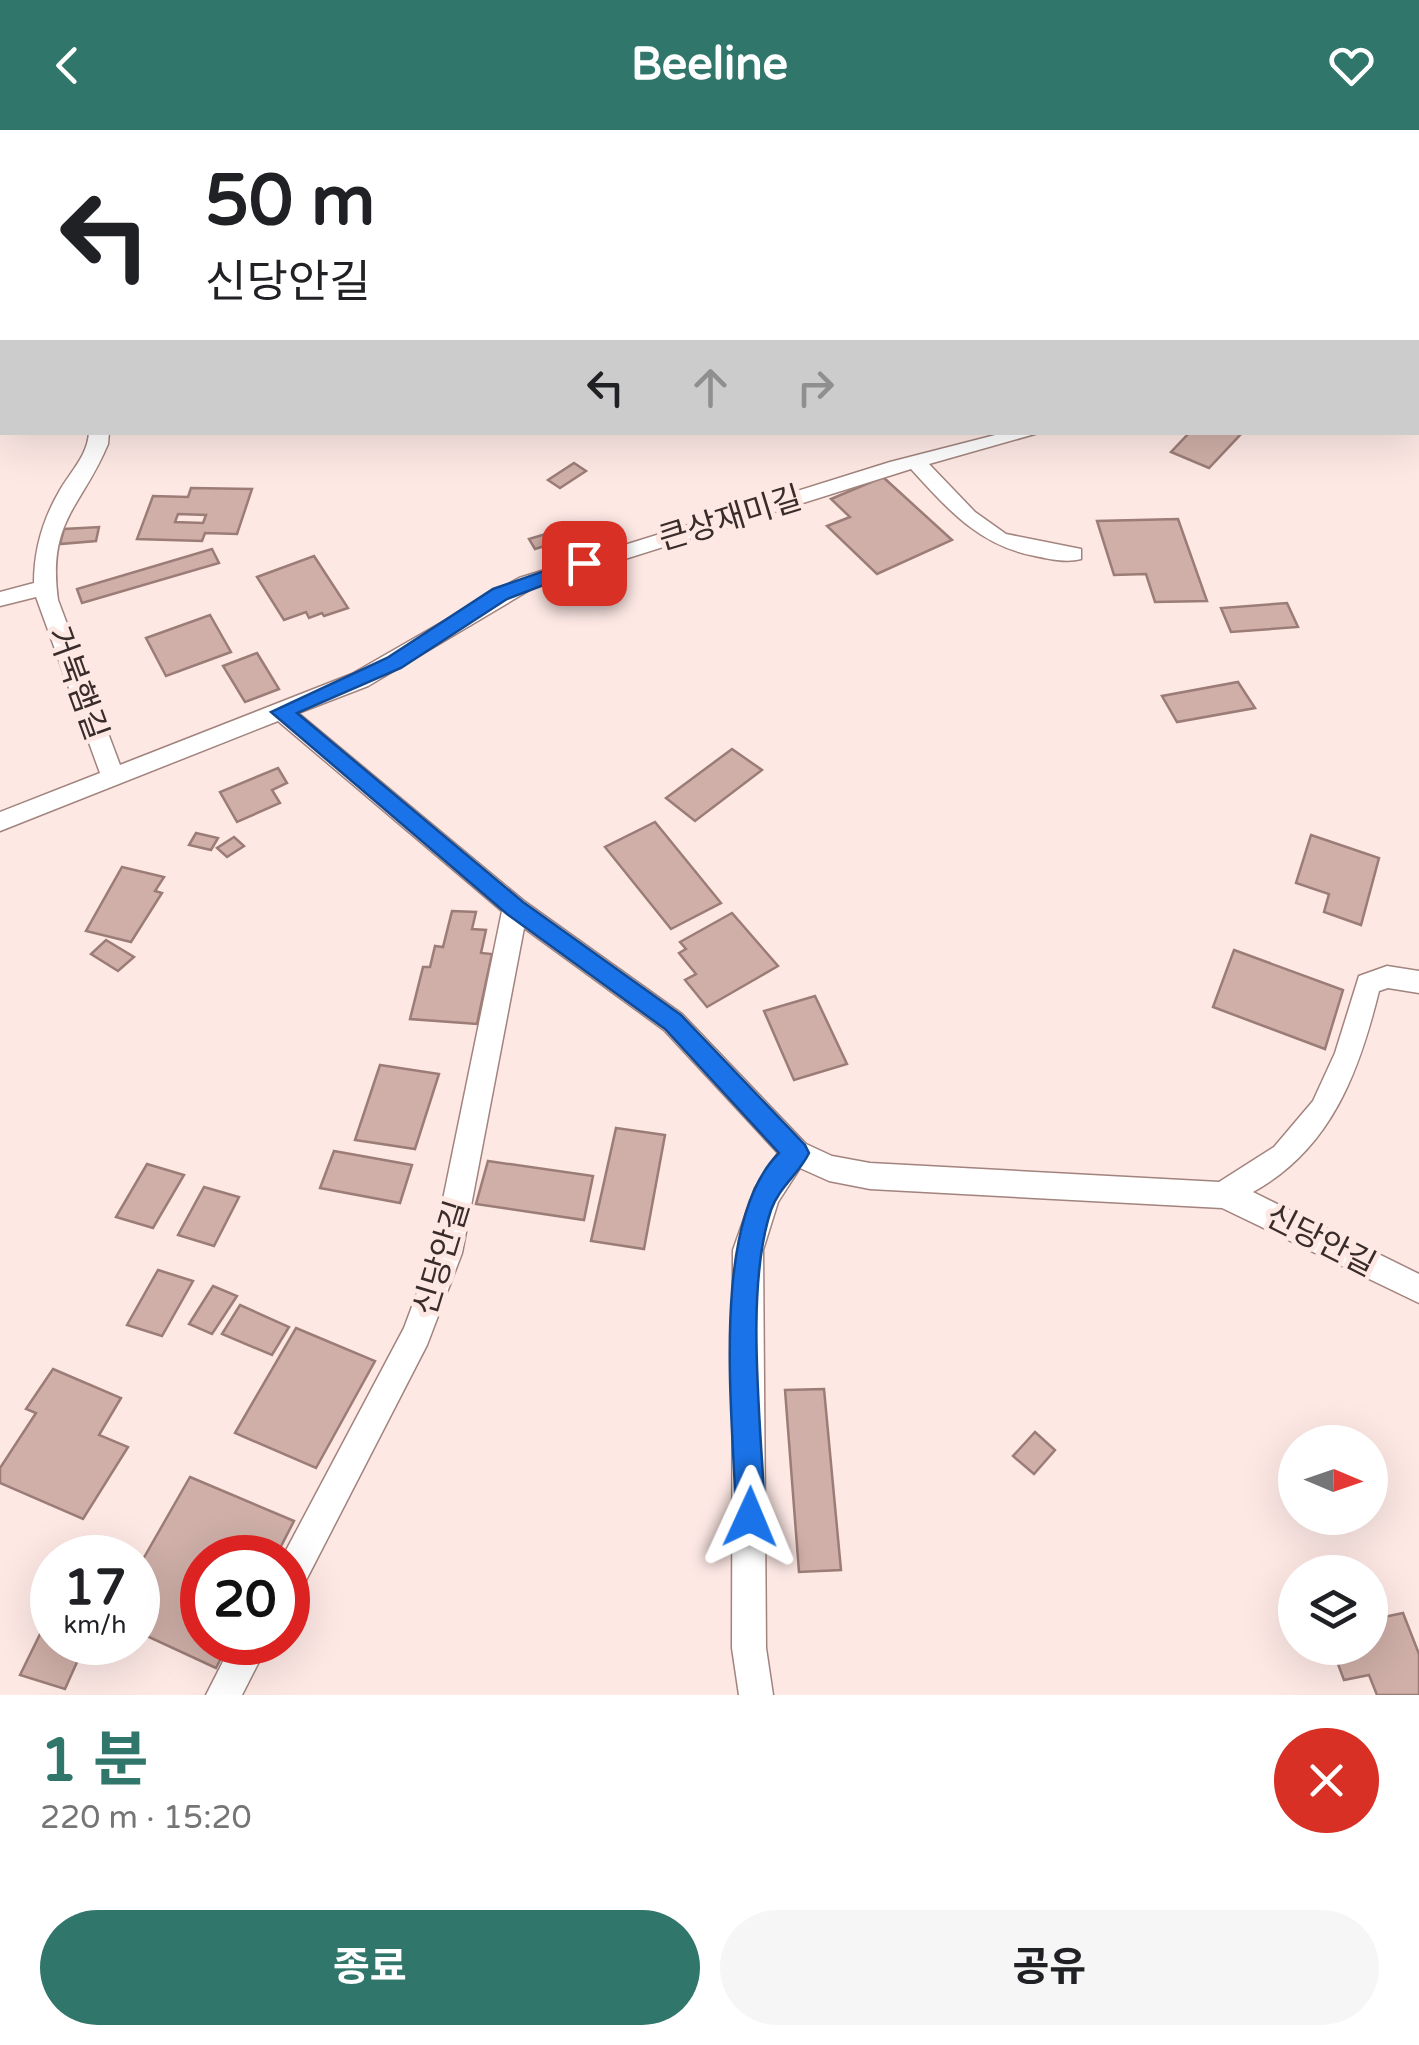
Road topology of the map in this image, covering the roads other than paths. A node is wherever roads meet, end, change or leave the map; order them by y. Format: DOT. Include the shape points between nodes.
graph roads {
  1 [pos="99,435"];
  2 [pos="1021,435"];
  3 [pos="915,461"];
  4 [pos="1074,554"];
  5 [pos="44,587"];
  6 [pos="0,599"];
  7 [pos="281,712"];
  8 [pos="114,778"];
  9 [pos="0,822"];
  10 [pos="515,908"];
  11 [pos="1419,982"];
  12 [pos="796,1153"];
  13 [pos="1222,1196"];
  14 [pos="1419,1289"];
  15 [pos="310,1538"];
  16 [pos="239,1665"];
  17 [pos="223,1695"];
  18 [pos="756,1695"];
  1 -- 5 [label="lane, 거북햄길" via="50,529"];
  2 -- 3 [label="lane, 큰상재미길"];
  3 -- 4 [label="lane" via="994,539 1029,552"];
  3 -- 7 [label="lane, 큰상재미길" via="526,583 360,680"];
  5 -- 6 [label="lane, 거북햄길"];
  5 -- 8 [label="lane, 거북햄길"];
  7 -- 8 [label="lane, 큰상재미길"];
  7 -- 10 [label="lane, 신당안길"];
  8 -- 9 [label="lane, 큰상재미길"];
  10 -- 12 [label="lane, 신당안길" via="673,1022"];
  10 -- 15 [label="lane, 신당안길" via="447,1253 416,1334"];
  11 -- 13 [label="lane, 신당안길" via="1388,977 1368,984 1334,1096 1282,1158"];
  12 -- 13 [label="lane, 신당안길" via="870,1176"];
  12 -- 18 [label="lane" via="759,1206 748,1250 749,1648"];
  13 -- 14 [label="lane, 신당안길"];
  16 -- 17 [label="lane"];
}
